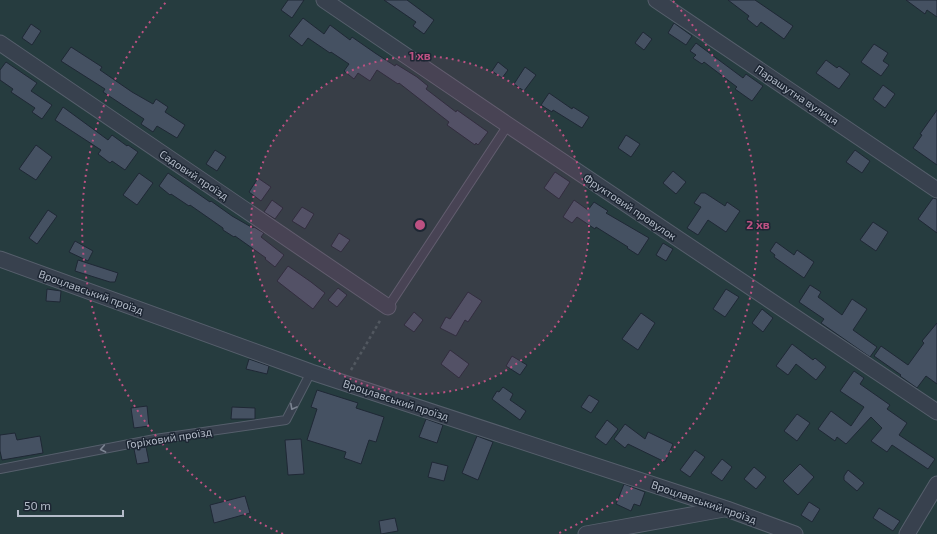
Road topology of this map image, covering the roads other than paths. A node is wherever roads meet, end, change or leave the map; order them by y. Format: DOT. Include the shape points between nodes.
graph roads {
  1 [pos="324,0"];
  2 [pos="656,0"];
  3 [pos="0,43"];
  4 [pos="508,125"];
  5 [pos="937,190"];
  6 [pos="0,259"];
  7 [pos="388,307"];
  8 [pos="311,372"];
  9 [pos="937,412"];
  10 [pos="0,469"];
  11 [pos="937,484"];
  12 [pos="727,509"];
  13 [pos="586,534"];
  14 [pos="795,534"];
  15 [pos="907,534"];
  1 -- 4 [label="street, Фруктовий провулок"];
  2 -- 5 [label="street, Парашутна вулиця"];
  3 -- 7 [label="street, Садовий проїзд"];
  4 -- 7 [label="lane"];
  4 -- 9 [label="street, Фруктовий провулок"];
  6 -- 8 [label="street, Вроцлавський проїзд"];
  8 -- 10 [label="lane, Горіховий проїзд, one-way" via="286,420 155,440"];
  8 -- 12 [label="street, Вроцлавський проїзд"];
  11 -- 15 [label="street"];
  12 -- 13 [label="street"];
  12 -- 14 [label="street, Вроцлавський проїзд"];
}
